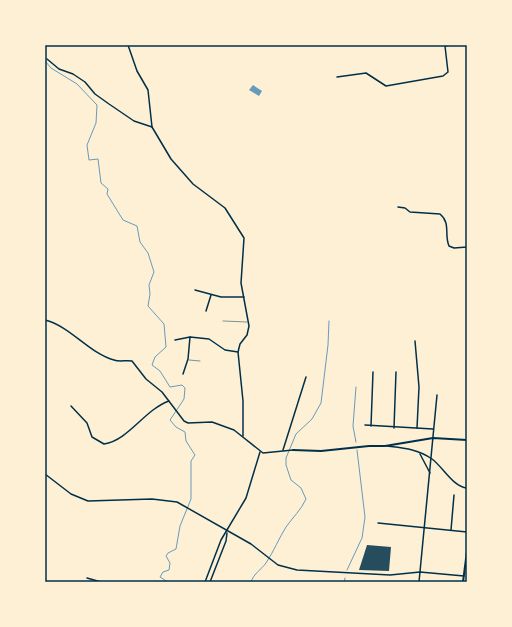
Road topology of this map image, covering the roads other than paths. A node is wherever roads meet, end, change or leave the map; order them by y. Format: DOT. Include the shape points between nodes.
graph roads {
  1 [pos="128,45"];
  2 [pos="451,45"];
  3 [pos="47,58"];
  4 [pos="337,77"];
  5 [pos="152,126"];
  6 [pos="398,207"];
  7 [pos="467,247"];
  8 [pos="195,290"];
  9 [pos="211,295"];
  10 [pos="244,297"];
  11 [pos="206,311"];
  12 [pos="45,320"];
  13 [pos="223,321"];
  14 [pos="248,322"];
  15 [pos="190,337"];
  16 [pos="175,340"];
  17 [pos="414,341"];
  18 [pos="238,352"];
  19 [pos="187,360"];
  20 [pos="200,361"];
  21 [pos="373,372"];
  22 [pos="396,372"];
  23 [pos="183,374"];
  24 [pos="306,376"];
  25 [pos="438,395"];
  26 [pos="169,401"];
  27 [pos="72,406"];
  28 [pos="366,425"];
  29 [pos="371,426"];
  30 [pos="394,428"];
  31 [pos="417,428"];
  32 [pos="434,429"];
  33 [pos="242,436"];
  34 [pos="433,438"];
  35 [pos="467,440"];
  36 [pos="385,446"];
  37 [pos="283,450"];
  38 [pos="293,450"];
  39 [pos="260,452"];
  40 [pos="419,452"];
  41 [pos="432,459"];
  42 [pos="430,473"];
  43 [pos="45,474"];
  44 [pos="467,488"];
  45 [pos="454,495"];
  46 [pos="378,523"];
  47 [pos="424,527"];
  48 [pos="451,530"];
  49 [pos="227,531"];
  50 [pos="467,532"];
  51 [pos="467,551"];
  52 [pos="420,572"];
  53 [pos="464,576"];
  54 [pos="87,578"];
  55 [pos="100,582"];
  56 [pos="205,582"];
  57 [pos="210,582"];
  58 [pos="419,582"];
  59 [pos="464,582"];
  1 -- 5 [label="street" via="137,71 148,90"];
  2 -- 4 [label="street" via="445,46 448,72 443,76 386,86 366,73"];
  3 -- 5 [label="street" via="59,69 85,82 95,94 134,121"];
  5 -- 10 [label="street" via="173,163 193,184 225,208 243,234 245,243 241,283"];
  6 -- 7 [label="street" via="407,208 410,212 440,214 446,223 449,246"];
  8 -- 9 [label="street"];
  9 -- 10 [label="street" via="226,298"];
  9 -- 11 [label="street"];
  10 -- 14 [label="street"];
  12 -- 26 [label="street" via="59,324 112,360 132,361"];
  13 -- 14 [label="lane"];
  14 -- 18 [label="street" via="248,332"];
  15 -- 16 [label="street"];
  15 -- 18 [label="street" via="209,339 225,350"];
  15 -- 19 [label="street"];
  17 -- 31 [label="street" via="418,387"];
  18 -- 33 [label="street" via="243,401"];
  19 -- 20 [label="lane"];
  19 -- 23 [label="street"];
  21 -- 29 [label="street"];
  22 -- 30 [label="street"];
  24 -- 37 [label="street"];
  25 -- 32 [label="street"];
  26 -- 27 [label="street" via="156,407 122,437 104,444 92,437 87,423"];
  26 -- 33 [label="street" via="188,423 212,422 234,430"];
  28 -- 29 [label="street"];
  29 -- 30 [label="street"];
  30 -- 31 [label="street"];
  31 -- 32 [label="street"];
  32 -- 34 [label="street"];
  33 -- 39 [label="street"];
  34 -- 35 [label="street"];
  34 -- 36 [label="street"];
  34 -- 41 [label="street"];
  36 -- 38 [label="street" via="320,451"];
  36 -- 40 [label="street"];
  37 -- 38 [label="street"];
  37 -- 39 [label="street"];
  39 -- 49 [label="street" via="246,498"];
  40 -- 41 [label="street"];
  40 -- 42 [label="street"];
  41 -- 42 [label="street"];
  41 -- 44 [label="street" via="460,487"];
  42 -- 47 [label="street"];
  43 -- 49 [label="street" via="71,494 88,501 167,500 186,507"];
  45 -- 48 [label="street"];
  46 -- 47 [label="street"];
  47 -- 48 [label="street"];
  47 -- 52 [label="street"];
  48 -- 50 [label="street"];
  49 -- 52 [label="street" via="283,566 309,572"];
  49 -- 56 [label="street"];
  49 -- 57 [label="street" via="226,541"];
  51 -- 53 [label="street"];
  52 -- 53 [label="street"];
  52 -- 58 [label="street"];
  53 -- 59 [label="street"];
  54 -- 55 [label="street"];
}
